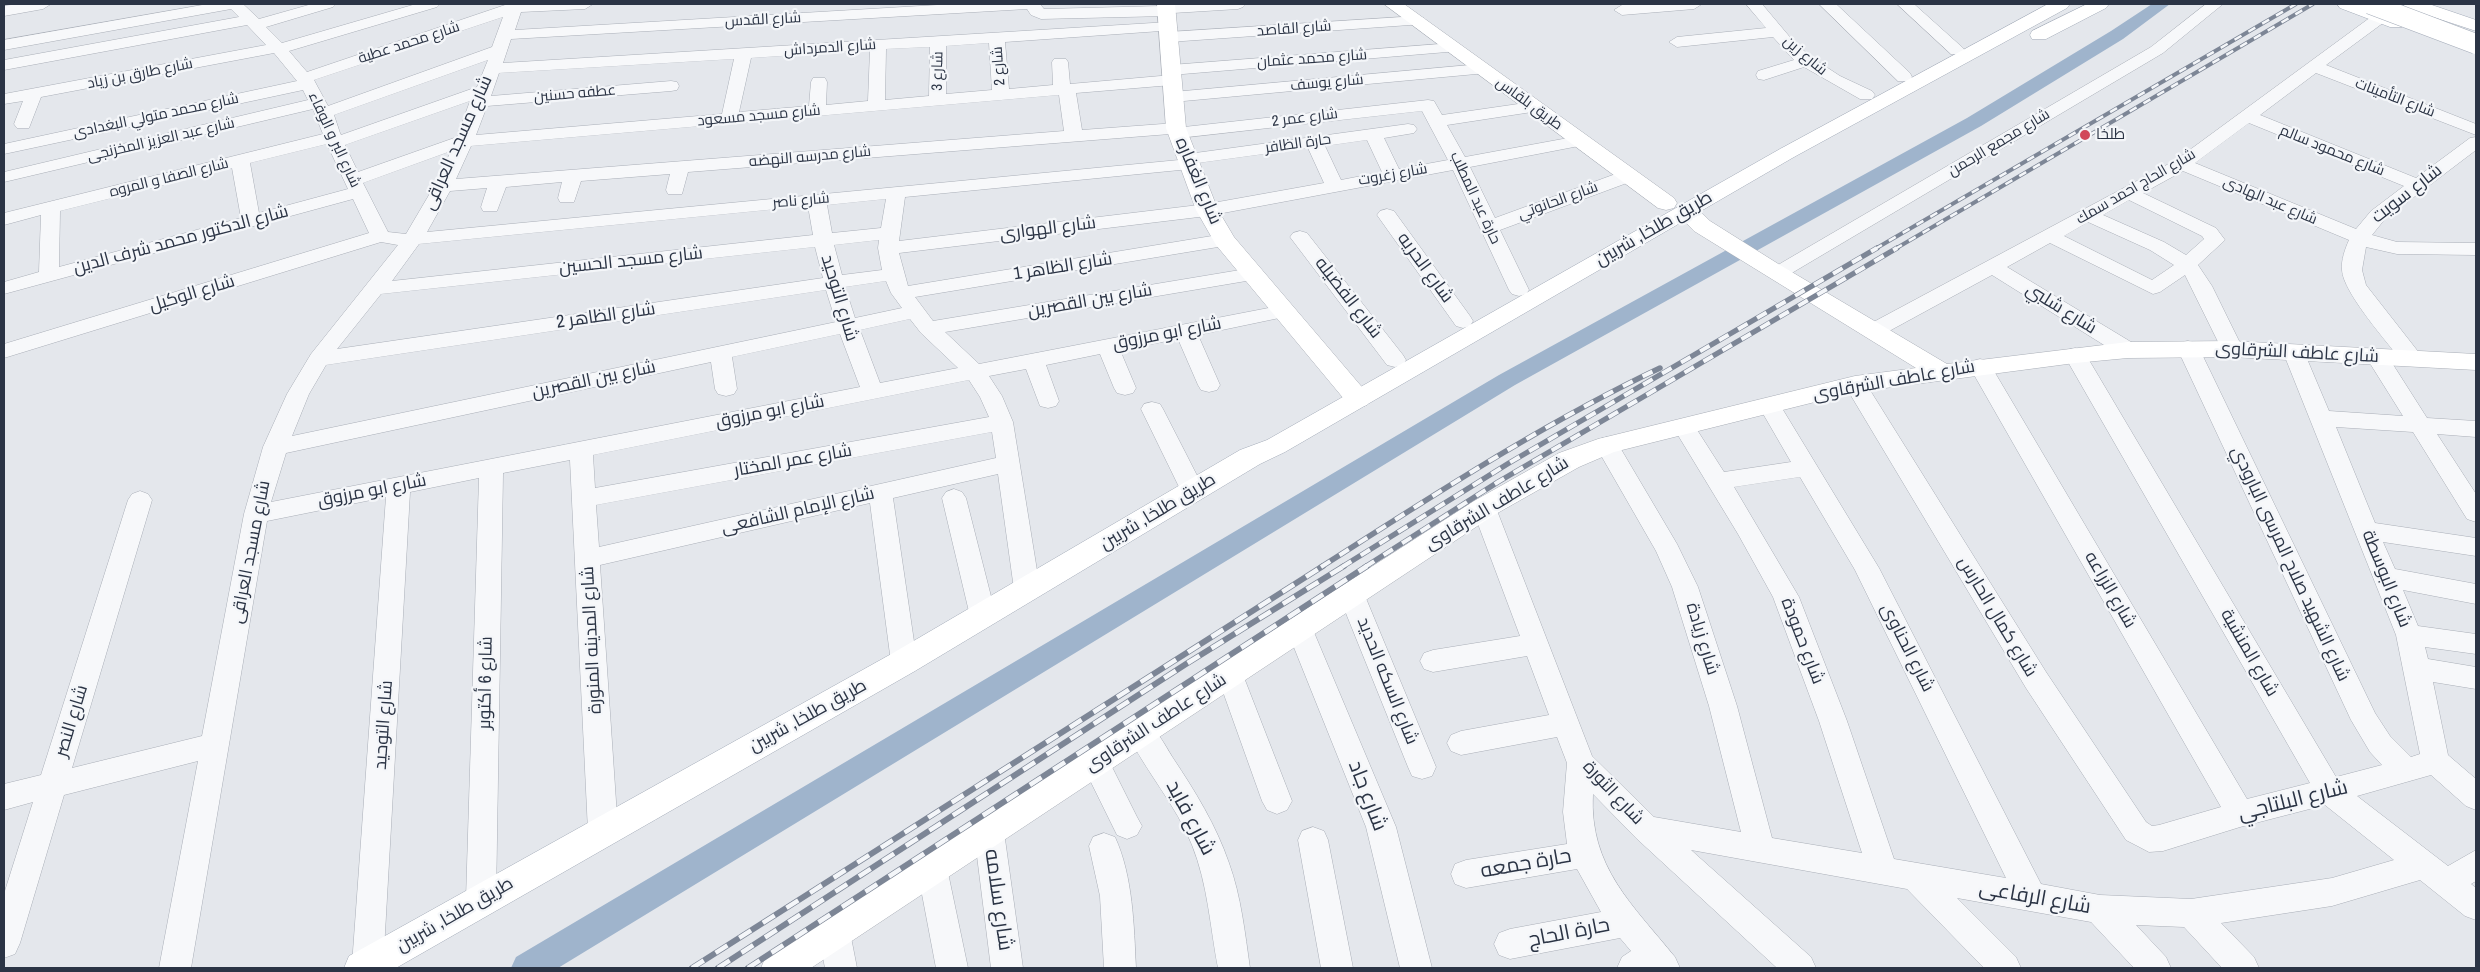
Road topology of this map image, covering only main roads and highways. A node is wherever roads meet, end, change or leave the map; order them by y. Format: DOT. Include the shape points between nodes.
graph roads {
  1 [pos="1393,4"];
  2 [pos="2042,4"];
  3 [pos="2061,4"];
  4 [pos="2100,4"];
  5 [pos="2346,4"];
  6 [pos="2394,4"];
  7 [pos="2412,4"];
  8 [pos="2376,10"];
  9 [pos="2455,19"];
  10 [pos="2476,26"];
  11 [pos="2476,34"];
  12 [pos="2427,35"];
  13 [pos="1169,43"];
  14 [pos="2476,44"];
  15 [pos="2476,53"];
  16 [pos="1861,104"];
  17 [pos="1767,144"];
  18 [pos="1787,153"];
  19 [pos="1673,212"];
  20 [pos="1772,273"];
  21 [pos="2474,364"];
  22 [pos="1933,373"];
  23 [pos="1353,393"];
  24 [pos="365,966"];
  25 [pos="779,968"];
  1 -- 19 [label="main road, طريق بلقاس"];
  2 -- 16 [label="main road, طريق طلخا, شربين" via="1904,77"];
  3 -- 16 [label="main road, طريق طلخا, شربين"];
  4 -- 16 [label="main road" via="1944,81"];
  5 -- 8 [label="main road"];
  6 -- 11 [label="main road"];
  7 -- 9 [label="main road"];
  8 -- 12 [label="main road"];
  8 -- 14 [label="main road, bridge"];
  9 -- 10 [label="main road"];
  9 -- 12 [label="main road" via="2426,21 2423,29"];
  12 -- 15 [label="main road"];
  13 -- 23 [label="main road, شارع الغفاره" via="1177,131 1208,210 1224,240"];
  16 -- 17 [label="main road, طريق طلخا, شربين"];
  16 -- 18 [label="main road, طريق طلخا, شربين"];
  17 -- 18 [label="main road"];
  17 -- 19 [label="main road, طريق طلخا, شربين"];
  18 -- 19 [label="main road, طريق طلخا, شربين"];
  19 -- 20 [label="main road, طريق بلقاس"];
  19 -- 23 [label="main road, طريق طلخا, شربين"];
  19 -- 23 [label="main road, طريق طلخا, شربين" via="1519,290 1395,360"];
  20 -- 22 [label="main road"];
  20 -- 22 [label="main road" via="1873,331"];
  21 -- 22 [label="main road, شارع عاطف الشرقاوى" via="2188,348 2076,355"];
  22 -- 25 [label="main road, شارع عاطف الشرقاوى" via="1855,384 1607,445 1569,460 1484,508"];
  23 -- 24 [label="main road, طريق طلخا, شربين" via="1276,446 1250,457 904,662"];
}
